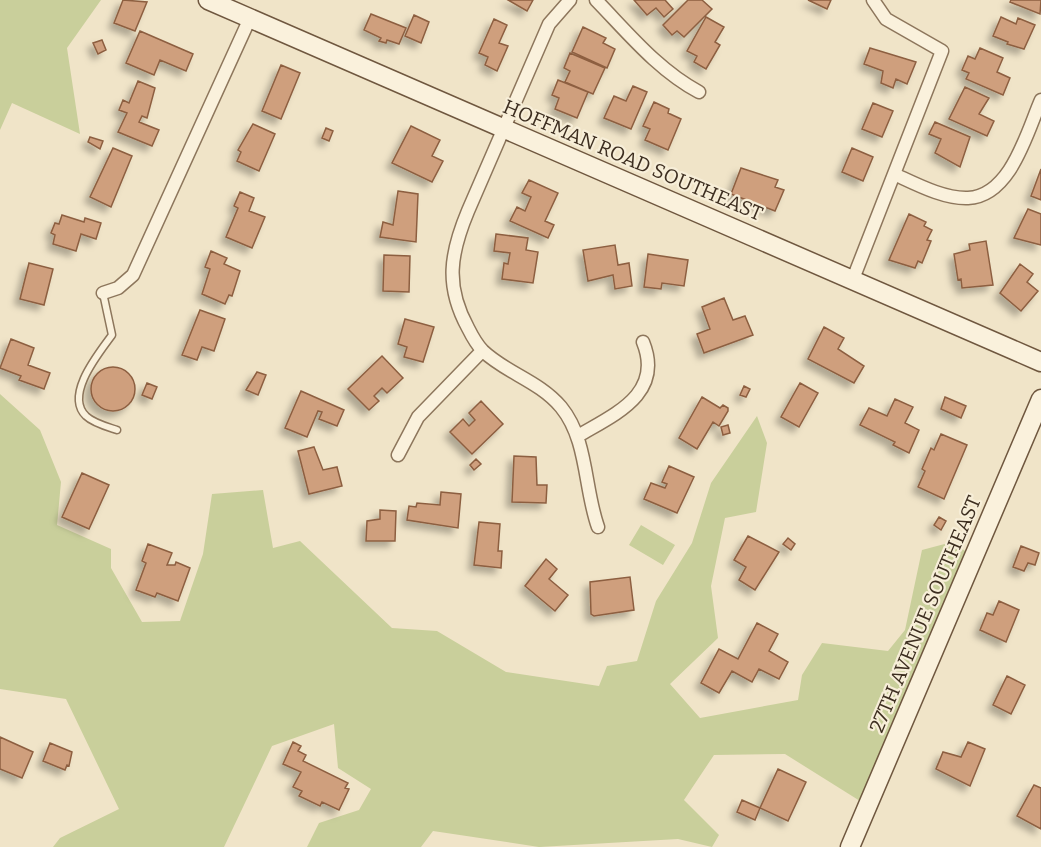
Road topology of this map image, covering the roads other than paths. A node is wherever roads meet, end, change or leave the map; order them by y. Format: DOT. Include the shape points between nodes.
graph roads {
  1 [pos="208,0"];
  2 [pos="570,0"];
  3 [pos="596,0"];
  4 [pos="873,0"];
  5 [pos="250,18"];
  6 [pos="699,92"];
  7 [pos="1041,100"];
  8 [pos="503,129"];
  9 [pos="894,174"];
  10 [pos="853,279"];
  11 [pos="103,293"];
  12 [pos="643,342"];
  13 [pos="482,351"];
  14 [pos="1041,362"];
  15 [pos="1041,399"];
  16 [pos="117,430"];
  17 [pos="578,436"];
  18 [pos="398,455"];
  19 [pos="598,527"];
  20 [pos="850,847"];
  1 -- 5 [label="street, HOFFMAN ROAD SOUTHEAST"];
  2 -- 8 [label="street" via="549,24"];
  3 -- 6 [label="street" via="656,61"];
  4 -- 9 [label="street" via="886,19 942,51"];
  5 -- 8 [label="street, HOFFMAN ROAD SOUTHEAST"];
  5 -- 11 [label="street" via="133,275 118,288"];
  7 -- 9 [label="street" via="1009,170 993,190 968,198 933,191"];
  8 -- 10 [label="street, HOFFMAN ROAD SOUTHEAST"];
  8 -- 13 [label="street" via="457,237 452,268 456,306"];
  9 -- 10 [label="street"];
  10 -- 14 [label="street, HOFFMAN ROAD SOUTHEAST"];
  11 -- 16 [label="lane" via="112,335 88,367 81,388 81,406 87,417"];
  12 -- 17 [label="street" via="647,378 628,407"];
  13 -- 17 [label="street" via="545,391 561,407"];
  13 -- 18 [label="street" via="418,417"];
  15 -- 20 [label="street, 27TH AVENUE SOUTHEAST"];
  17 -- 19 [label="street" via="589,502"];
}
